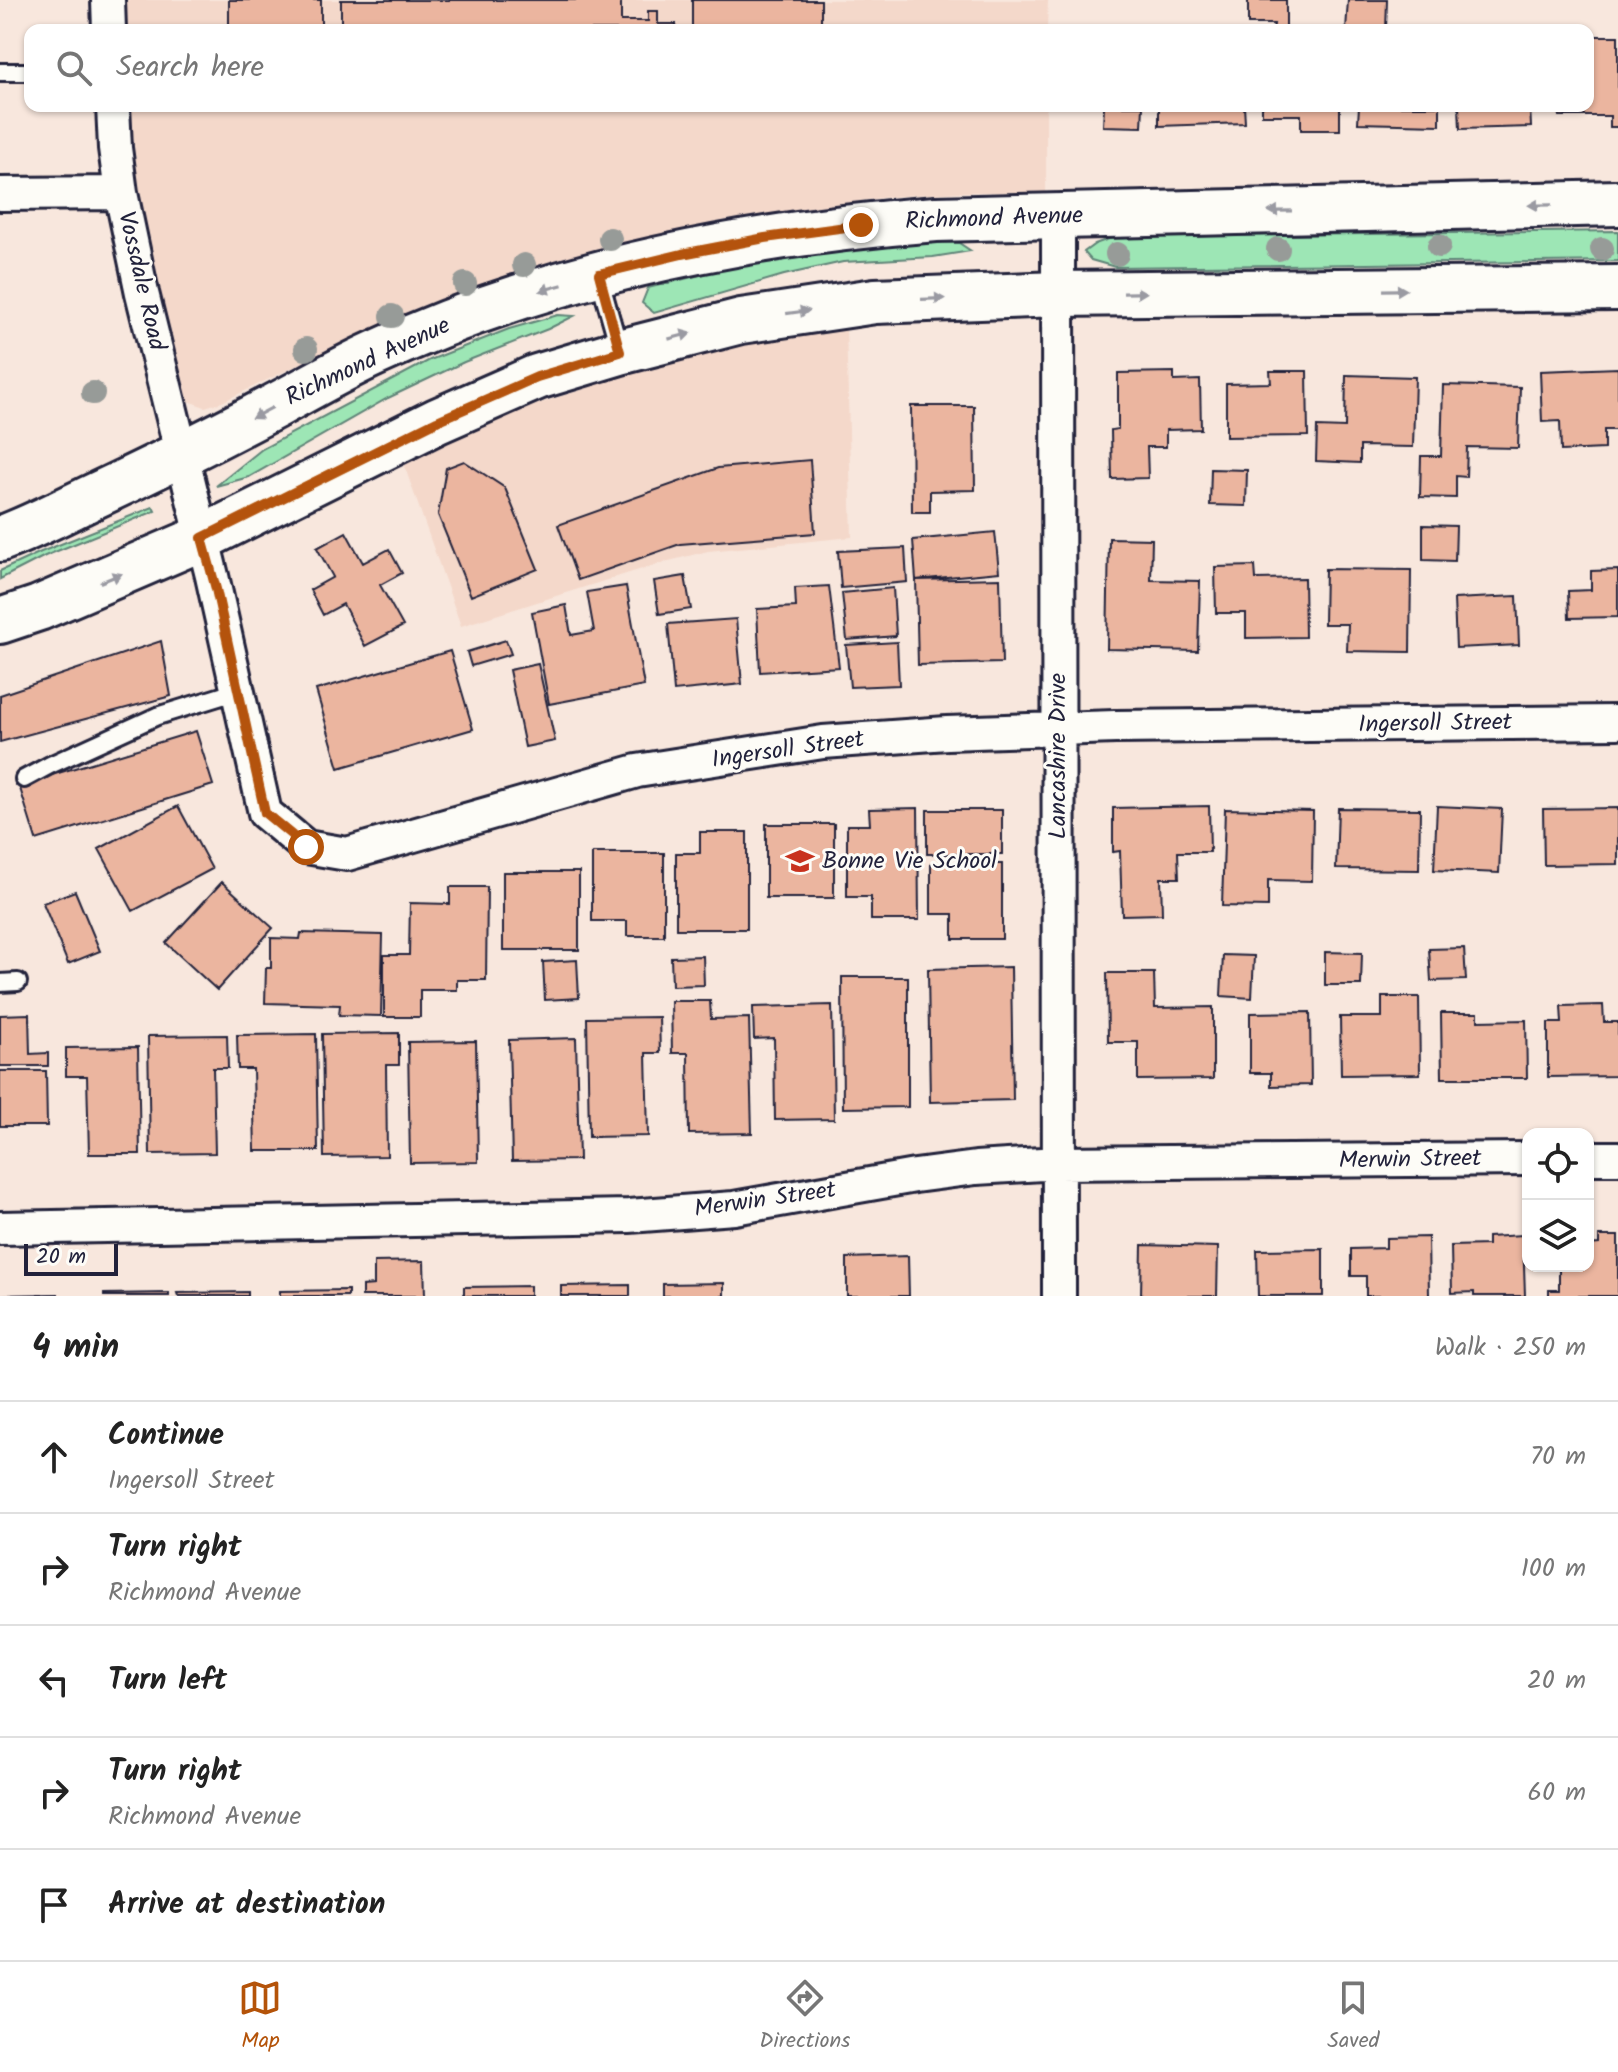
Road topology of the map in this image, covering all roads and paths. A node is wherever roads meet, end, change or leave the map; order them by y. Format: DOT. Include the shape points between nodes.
graph roads {
  1 [pos="108,0"];
  2 [pos="109,24"];
  3 [pos="0,72"];
  4 [pos="24,72"];
  5 [pos="113,112"];
  6 [pos="121,193"];
  7 [pos="0,194"];
  8 [pos="1618,203"];
  9 [pos="1058,217"];
  10 [pos="599,274"];
  11 [pos="1618,288"];
  12 [pos="1058,294"];
  13 [pos="620,352"];
  14 [pos="183,455"];
  15 [pos="202,538"];
  16 [pos="0,539"];
  17 [pos="0,621"];
  18 [pos="238,691"];
  19 [pos="1618,722"];
  20 [pos="1058,728"];
  21 [pos="24,779"];
  22 [pos="18,982"];
  23 [pos="0,983"];
  24 [pos="1594,1158"];
  25 [pos="1618,1158"];
  26 [pos="1522,1159"];
  27 [pos="1058,1163"];
  28 [pos="0,1228"];
  29 [pos="1059,1296"];
  1 -- 2 [label="street"];
  3 -- 4 [label="lane"];
  5 -- 6 [label="street, Vossdale Road"];
  6 -- 7 [label="street"];
  6 -- 14 [label="street, Vossdale Road"];
  8 -- 9 [label="main road, Richmond Avenue, one-way"];
  9 -- 10 [label="main road, Richmond Avenue" via="861,225 765,238"];
  9 -- 12 [label="street, Lancashire Drive"];
  10 -- 13 [label="lane"];
  10 -- 14 [label="main road, Richmond Avenue, one-way" via="428,330"];
  12 -- 11 [label="main road, one-way"];
  13 -- 12 [label="main road, one-way" via="741,321 875,301"];
  12 -- 20 [label="street, Lancashire Drive"];
  13 -- 15 [label="main road" via="537,377 437,421"];
  14 -- 15 [label="street, Vossdale Road"];
  14 -- 16 [label="main road, Richmond Avenue"];
  17 -- 15 [label="main road, one-way"];
  15 -- 18 [label="street, Ingersoll Street"];
  18 -- 20 [label="street, Ingersoll Street" via="265,813 306,847 347,854 637,771 823,742"];
  18 -- 21 [label="lane" via="157,716"];
  19 -- 20 [label="street, Ingersoll Street"];
  20 -- 27 [label="street, Lancashire Drive"];
  22 -- 23 [label="lane"];
  24 -- 25 [label="street"];
  26 -- 27 [label="street, Merwin Street"];
  27 -- 28 [label="street, Merwin Street" via="976,1168 734,1208 629,1216"];
  27 -- 29 [label="street, Lancashire Drive"];
}
